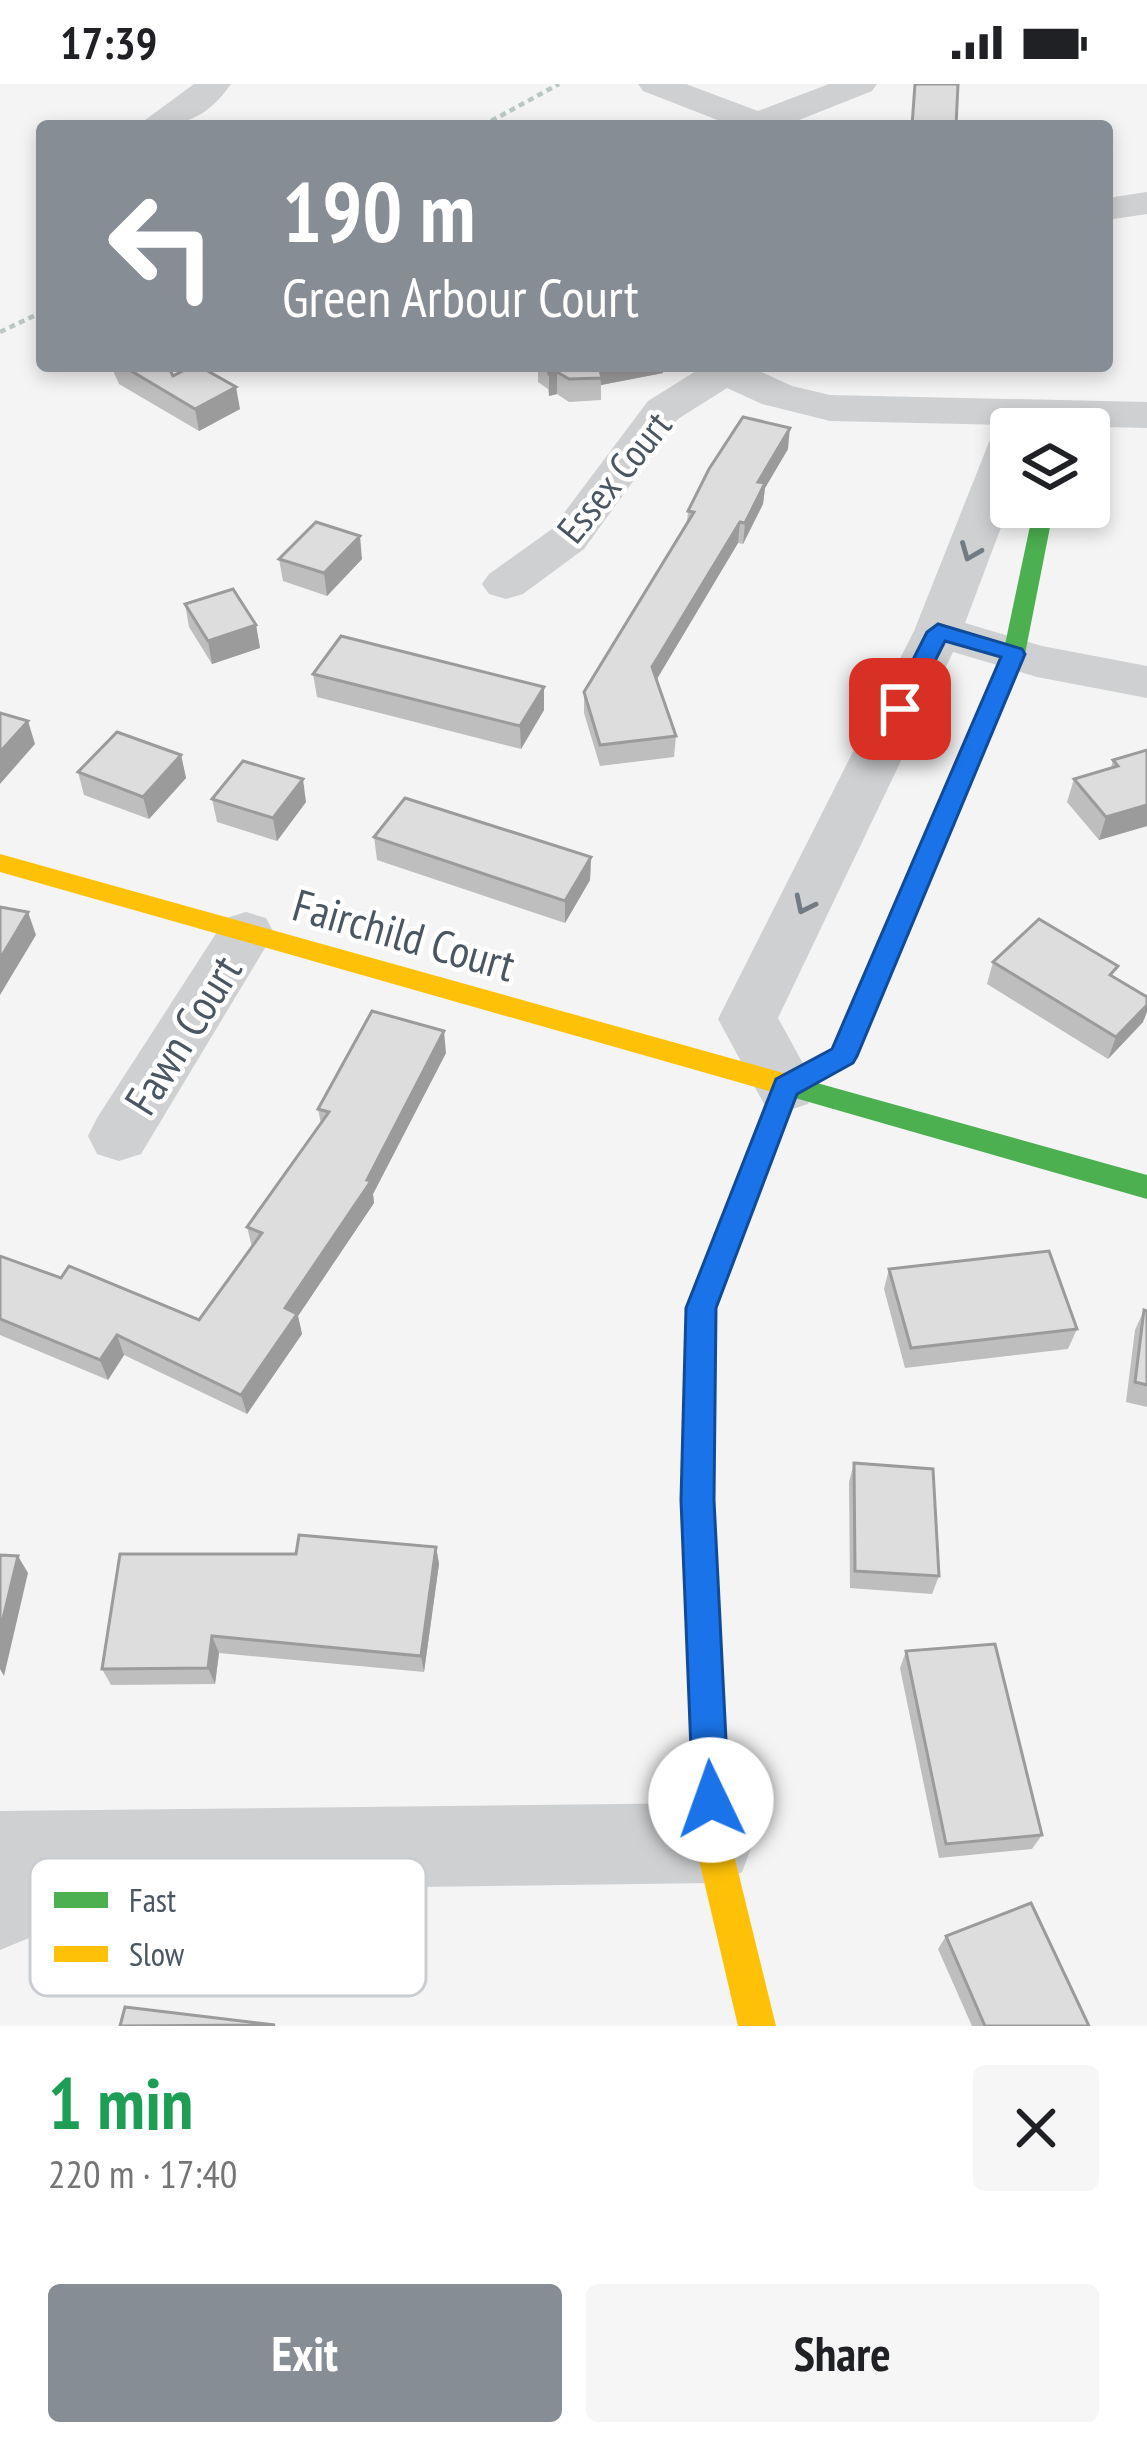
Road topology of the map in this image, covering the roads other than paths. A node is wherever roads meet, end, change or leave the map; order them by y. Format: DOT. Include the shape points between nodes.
graph roads {
  1 [pos="214,84"];
  2 [pos="656,84"];
  3 [pos="860,84"];
  4 [pos="165,120"];
  5 [pos="749,120"];
  6 [pos="774,120"];
  7 [pos="1147,202"];
  8 [pos="1113,208"];
  9 [pos="714,372"];
  10 [pos="725,372"];
  11 [pos="1006,372"];
  12 [pos="1014,408"];
  13 [pos="1147,415"];
  14 [pos="1110,419"];
  15 [pos="990,426"];
  16 [pos="990,500"];
  17 [pos="1040,528"];
  18 [pos="506,584"];
  19 [pos="938,632"];
  20 [pos="1014,654"];
  21 [pos="1147,682"];
  22 [pos="0,863"];
  23 [pos="246,934"];
  24 [pos="786,1087"];
  25 [pos="119,1136"];
  26 [pos="1147,1187"];
  27 [pos="713,1843"];
  28 [pos="333,1858"];
  29 [pos="757,2026"];
  1 -- 4 [label="street"];
  2 -- 5 [label="street"];
  3 -- 6 [label="street"];
  7 -- 8 [label="street"];
  9 -- 18 [label="street, Essex Court" via="663,410 568,539"];
  10 -- 15 [label="street" via="830,408"];
  11 -- 12 [label="street"];
  13 -- 14 [label="street"];
  16 -- 19 [label="street, one-way"];
  17 -- 20 [label="street"];
  19 -- 20 [label="street"];
  19 -- 24 [label="street, one-way" via="748,1019"];
  20 -- 21 [label="street"];
  20 -- 24 [label="street" via="843,1056"];
  22 -- 23 [label="street, Fairchild Court"];
  23 -- 24 [label="street, Fairchild Court"];
  23 -- 25 [label="street, Fawn Court"];
  24 -- 26 [label="street, Fairchild Court"];
  24 -- 27 [label="street" via="701,1308 697,1500"];
  27 -- 28 [label="street"];
  27 -- 29 [label="street"];
}
